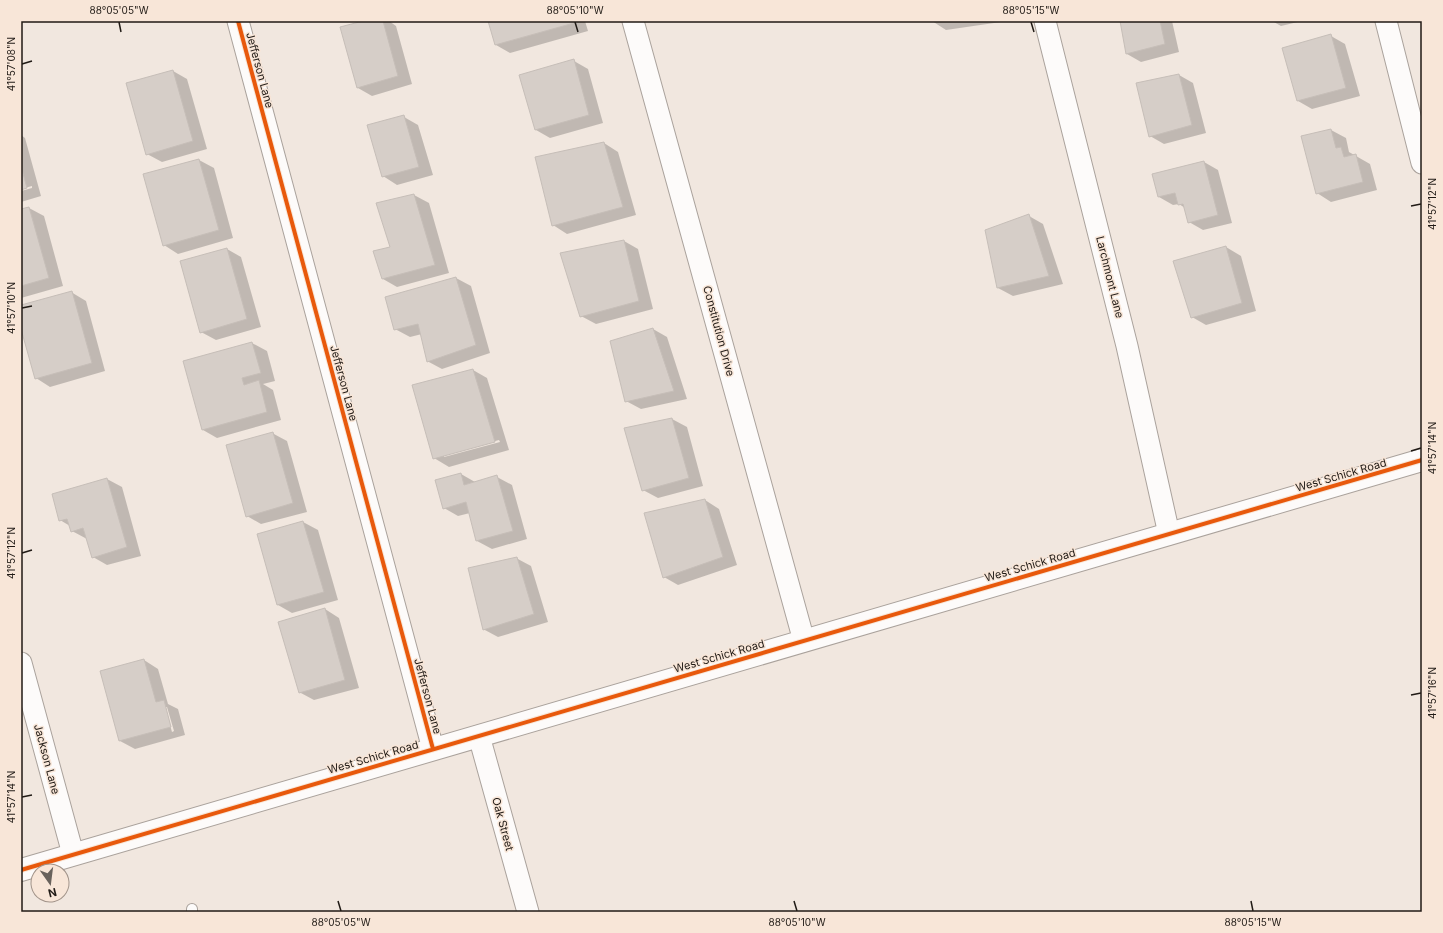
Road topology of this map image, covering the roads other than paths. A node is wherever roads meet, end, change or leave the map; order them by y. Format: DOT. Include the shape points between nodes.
graph roads {
  1 [pos="238,21"];
  2 [pos="633,21"];
  3 [pos="1045,21"];
  4 [pos="1386,21"];
  5 [pos="1422,163"];
  6 [pos="1422,460"];
  7 [pos="1169,534"];
  8 [pos="804,641"];
  9 [pos="21,663"];
  10 [pos="479,736"];
  11 [pos="433,750"];
  12 [pos="73,854"];
  13 [pos="21,870"];
  14 [pos="528,912"];
  1 -- 11 [label="street, Jefferson Lane"];
  2 -- 8 [label="street, Constitution Drive"];
  3 -- 7 [label="street, Larchmont Lane" via="1127,346"];
  4 -- 5 [label="street"];
  6 -- 7 [label="street, West Schick Road"];
  7 -- 8 [label="street, West Schick Road"];
  8 -- 10 [label="street, West Schick Road"];
  9 -- 12 [label="street, Jackson Lane"];
  10 -- 11 [label="street, West Schick Road"];
  10 -- 14 [label="street, Oak Street"];
  11 -- 12 [label="street, West Schick Road"];
  12 -- 13 [label="street, West Schick Road"];
}
